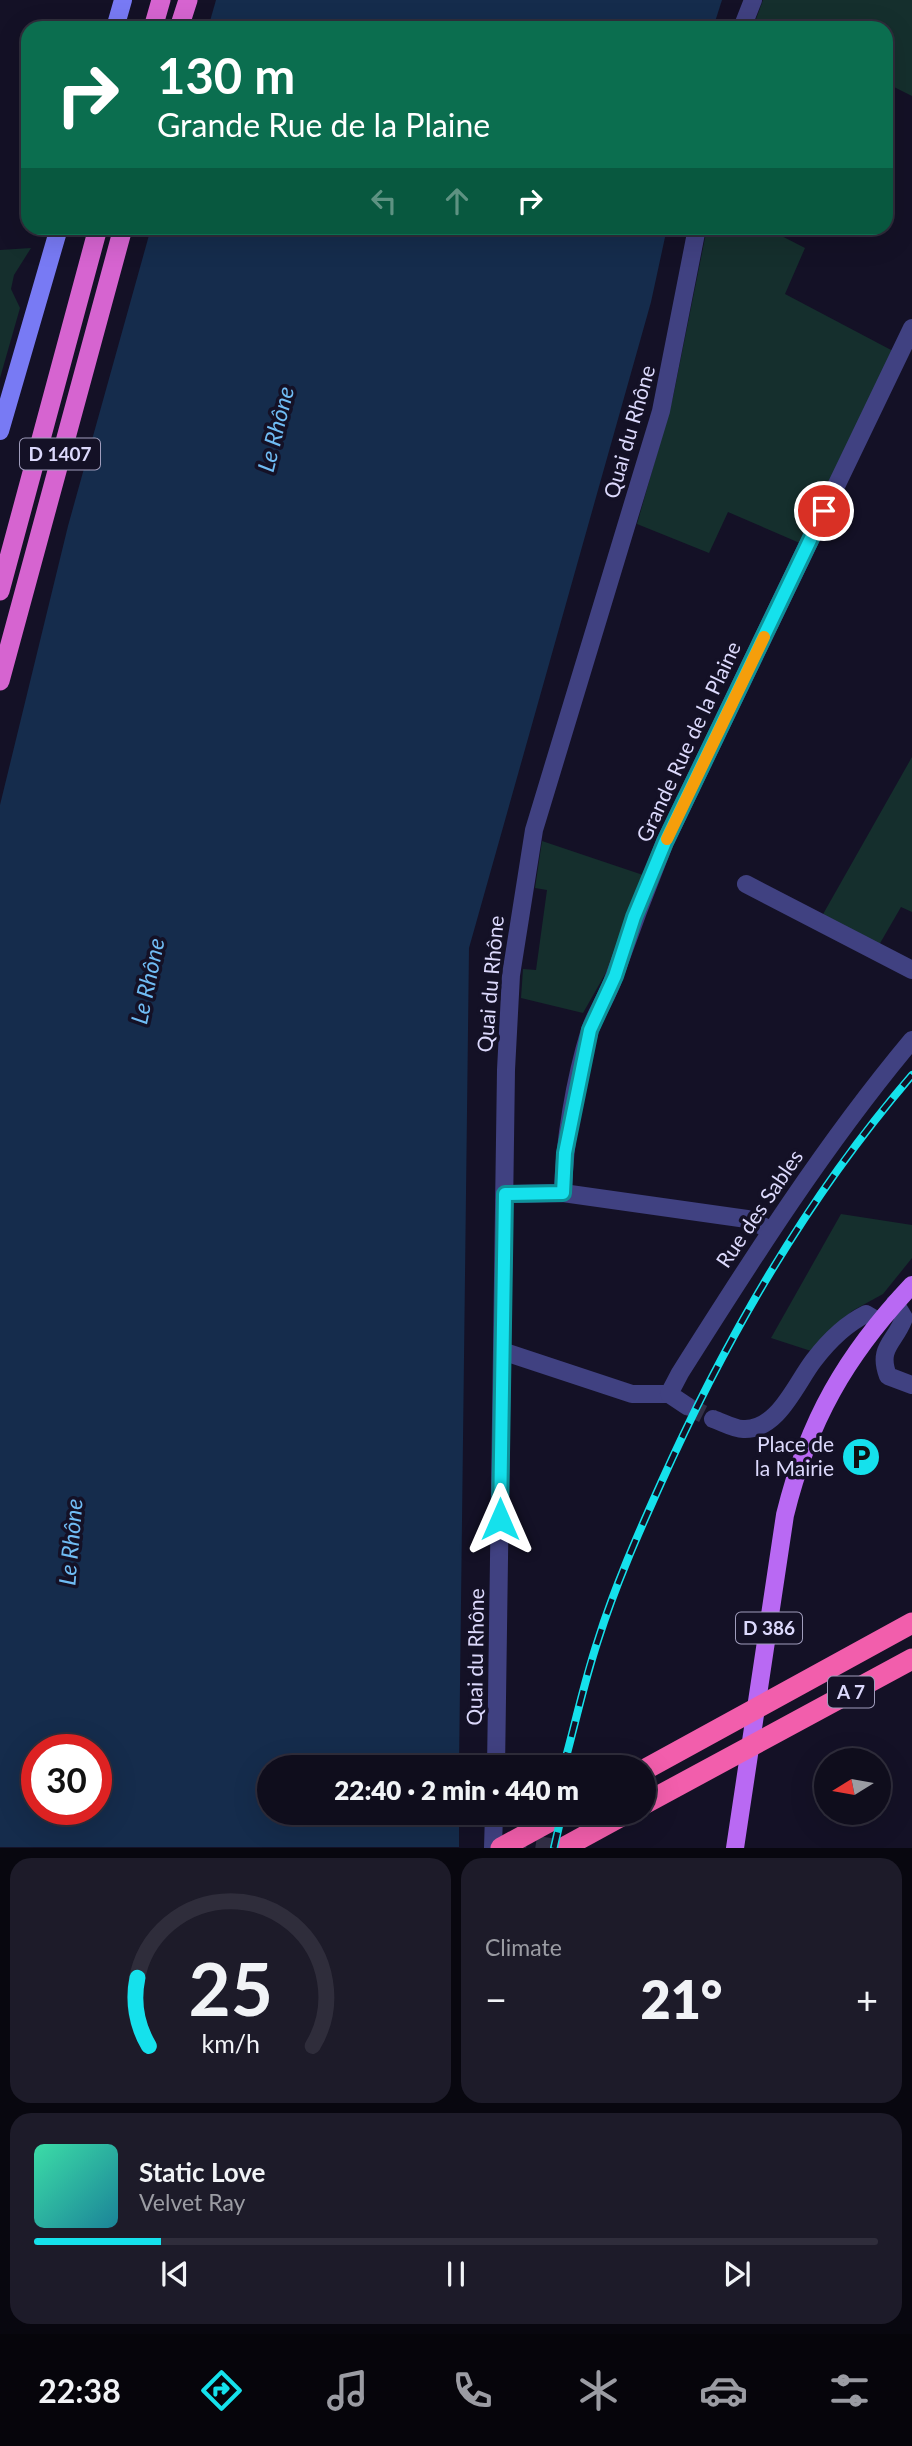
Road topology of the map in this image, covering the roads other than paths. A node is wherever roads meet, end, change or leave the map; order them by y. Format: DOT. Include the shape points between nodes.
graph roads {
  1 [pos="123,0"];
  2 [pos="161,0"];
  3 [pos="188,0"];
  4 [pos="753,0"];
  5 [pos="117,21"];
  6 [pos="155,21"];
  7 [pos="181,21"];
  8 [pos="745,21"];
  9 [pos="57,235"];
  10 [pos="96,235"];
  11 [pos="121,235"];
  12 [pos="696,235"];
  13 [pos="912,328"];
  14 [pos="0,431"];
  15 [pos="0,591"];
  16 [pos="0,681"];
  17 [pos="746,884"];
  18 [pos="912,970"];
  19 [pos="912,1040"];
  20 [pos="563,1193"];
  21 [pos="505,1194"];
  22 [pos="771,1230"];
  23 [pos="912,1285"];
  24 [pos="895,1303"];
  25 [pos="878,1321"];
  26 [pos="502,1351"];
  27 [pos="912,1385"];
  28 [pos="669,1394"];
  29 [pos="687,1406"];
  30 [pos="713,1419"];
  31 [pos="912,1623"];
  32 [pos="912,1659"];
  33 [pos="496,1755"];
  34 [pos="656,1763"];
  35 [pos="656,1797"];
  36 [pos="496,1825"];
  37 [pos="539,1825"];
  38 [pos="605,1825"];
  39 [pos="498,1844"];
  40 [pos="564,1847"];
  41 [pos="736,1847"];
  1 -- 5 [label="main road"];
  2 -- 6 [label="highway"];
  3 -- 7 [label="highway"];
  4 -- 8 [label="street"];
  9 -- 14 [label="main road"];
  10 -- 15 [label="highway, D 1407"];
  11 -- 16 [label="highway, D 1407"];
  12 -- 21 [label="street, Quai du Rhône" via="669,383 534,830 508,1000"];
  13 -- 20 [label="street, Grande Rue de la Plaine" via="665,842 634,917 588,1038 565,1153"];
  17 -- 18 [label="street"];
  19 -- 22 [label="street, Rue des Sables" via="847,1121"];
  20 -- 21 [label="street"];
  20 -- 22 [label="street" via="747,1219"];
  21 -- 26 [label="street, Quai du Rhône"];
  22 -- 28 [label="street, Rue des Sables"];
  23 -- 24 [label="main road, D 386"];
  24 -- 25 [label="main road, D 386"];
  24 -- 27 [label="street" via="904,1318 884,1351 883,1363 888,1376"];
  25 -- 30 [label="street" via="866,1314 854,1320 815,1359 775,1416 759,1426 743,1430"];
  25 -- 41 [label="main road, D 386" via="854,1352 796,1469 785,1515"];
  26 -- 28 [label="street" via="632,1394"];
  26 -- 33 [label="street, Quai du Rhône"];
  28 -- 29 [label="street"];
  31 -- 34 [label="highway, A 7"];
  32 -- 35 [label="highway, A 7"];
  36 -- 39 [label="street"];
  37 -- 39 [label="highway"];
  38 -- 40 [label="highway"];
}
